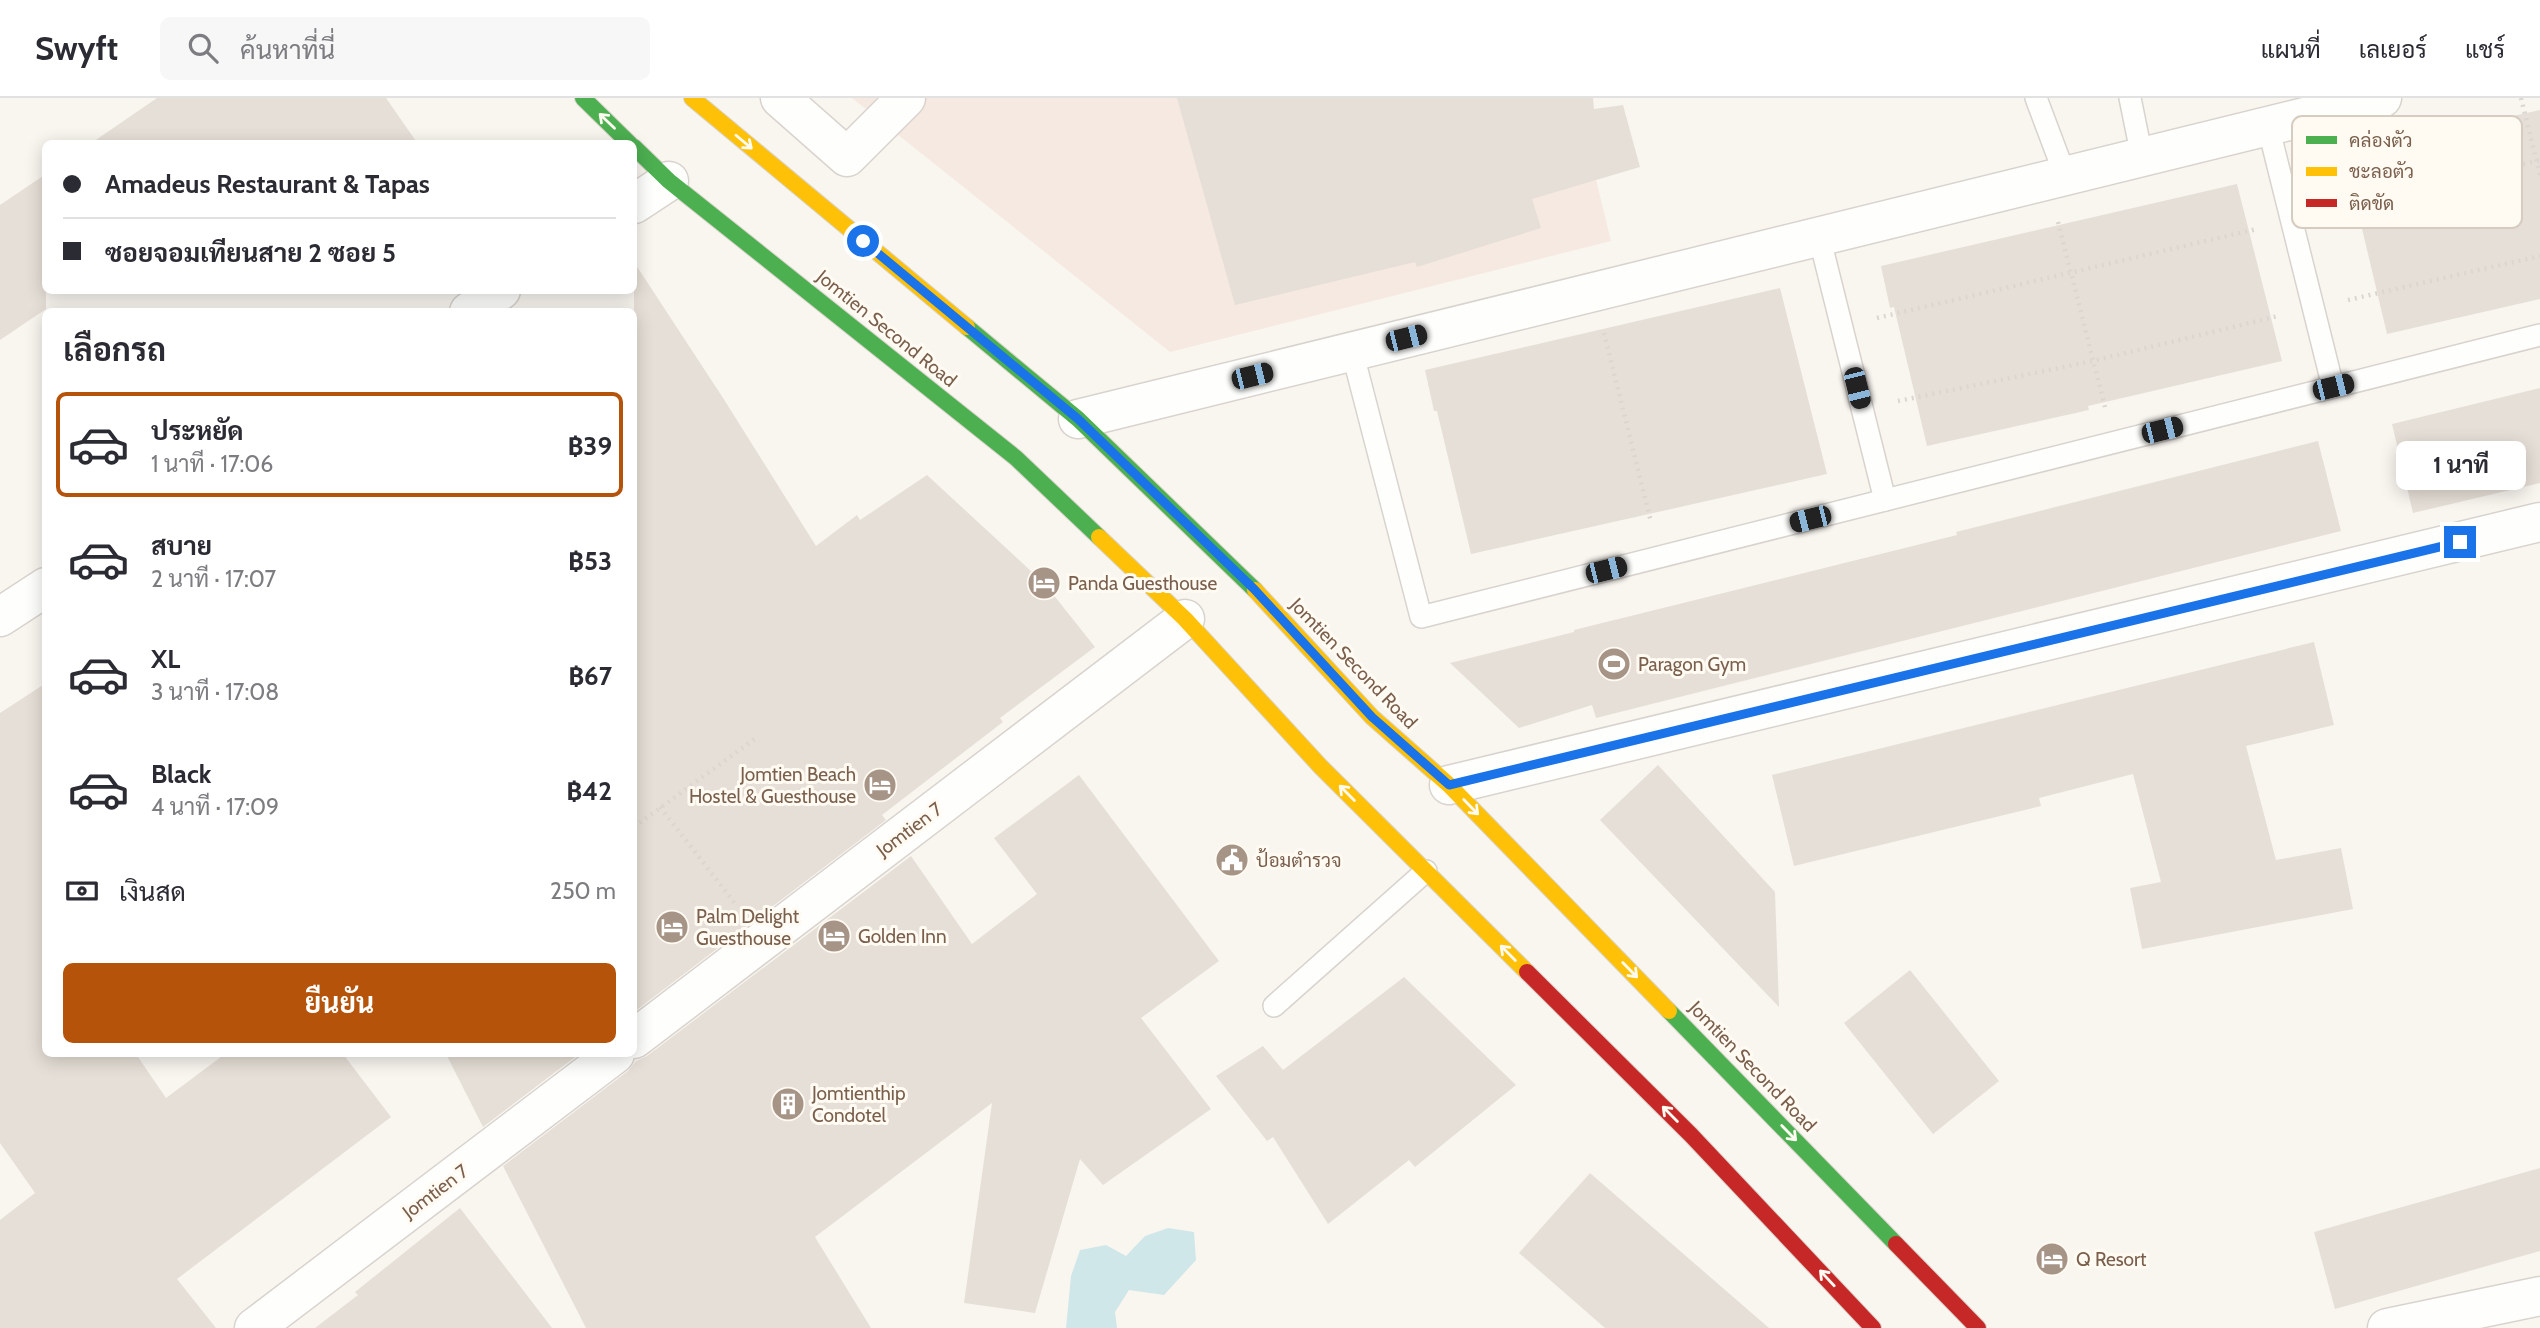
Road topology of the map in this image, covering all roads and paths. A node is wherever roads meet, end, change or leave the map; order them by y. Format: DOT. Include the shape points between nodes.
graph roads {
  1 [pos="583,98"];
  2 [pos="692,98"];
  3 [pos="780,98"];
  4 [pos="906,98"];
  5 [pos="2036,98"];
  6 [pos="2130,98"];
  7 [pos="2382,98"];
  8 [pos="2521,98"];
  9 [pos="2309,116"];
  10 [pos="2292,120"];
  11 [pos="2268,126"];
  12 [pos="627,140"];
  13 [pos="637,150"];
  14 [pos="2143,157"];
  15 [pos="2538,160"];
  16 [pos="2540,175"];
  17 [pos="2057,178"];
  18 [pos="669,181"];
  19 [pos="637,202"];
  20 [pos="2292,221"];
  21 [pos="2294,228"];
  22 [pos="1819,236"];
  23 [pos="2540,256"];
  24 [pos="2072,274"];
  25 [pos="1594,291"];
  26 [pos="495,294"];
  27 [pos="475,308"];
  28 [pos="2314,308"];
  29 [pos="1842,326"];
  30 [pos="2540,335"];
  31 [pos="1352,351"];
  32 [pos="2093,361"];
  33 [pos="2333,387"];
  34 [pos="1862,408"];
  35 [pos="1078,419"];
  36 [pos="2114,442"];
  37 [pos="1885,500"];
  38 [pos="2540,522"];
  39 [pos="1660,557"];
  40 [pos="42,590"];
  41 [pos="0,617"];
  42 [pos="1185,619"];
  43 [pos="756,738"];
  44 [pos="1449,785"];
  45 [pos="660,807"];
  46 [pos="637,825"];
  47 [pos="1426,871"];
  48 [pos="764,940"];
  49 [pos="1274,1006"];
  50 [pos="637,1037"];
  51 [pos="611,1057"];
  52 [pos="2540,1296"];
  53 [pos="254,1328"];
  54 [pos="1874,1328"];
  55 [pos="1978,1328"];
  56 [pos="2387,1328"];
  12 -- 1 [label="main road, Jomtien Second Road, one-way"];
  2 -- 35 [label="main road, Jomtien Second Road, one-way"];
  3 -- 4 [label="street" via="847,157"];
  5 -- 17 [label="lane"];
  6 -- 14 [label="lane"];
  7 -- 9 [label="street"];
  8 -- 15 [label="path"];
  10 -- 11 [label="street"];
  11 -- 14 [label="street"];
  11 -- 20 [label="lane"];
  13 -- 18 [label="main road, Jomtien Second Road"];
  14 -- 17 [label="street"];
  15 -- 16 [label="path"];
  17 -- 22 [label="street"];
  17 -- 24 [label="path"];
  18 -- 19 [label="street"];
  18 -- 42 [label="main road, Jomtien Second Road" via="1016,458"];
  20 -- 24 [label="path"];
  21 -- 28 [label="lane"];
  22 -- 25 [label="street"];
  22 -- 29 [label="lane"];
  23 -- 28 [label="path"];
  24 -- 29 [label="path"];
  24 -- 32 [label="path"];
  25 -- 31 [label="street"];
  25 -- 39 [label="path"];
  26 -- 27 [label="street"];
  28 -- 32 [label="path"];
  28 -- 33 [label="lane"];
  29 -- 34 [label="lane"];
  30 -- 33 [label="lane"];
  31 -- 35 [label="street"];
  31 -- 39 [label="lane" via="1421,617"];
  32 -- 34 [label="path"];
  32 -- 36 [label="path"];
  33 -- 36 [label="lane"];
  34 -- 37 [label="lane"];
  35 -- 44 [label="main road, Jomtien Second Road" via="1254,589 1372,717"];
  36 -- 37 [label="lane"];
  37 -- 39 [label="lane"];
  38 -- 44 [label="street"];
  40 -- 41 [label="street"];
  47 -- 42 [label="main road, Jomtien Second Road, one-way" via="1320,766"];
  42 -- 48 [label="street, Jomtien 7"];
  43 -- 45 [label="path"];
  44 -- 55 [label="main road, Jomtien Second Road, one-way"];
  45 -- 46 [label="path"];
  45 -- 48 [label="path"];
  47 -- 49 [label="lane"];
  54 -- 47 [label="main road, Jomtien Second Road, one-way" via="1691,1135"];
  48 -- 50 [label="street, Jomtien 7"];
  51 -- 53 [label="street, Jomtien 7"];
  52 -- 56 [label="street"];
}
